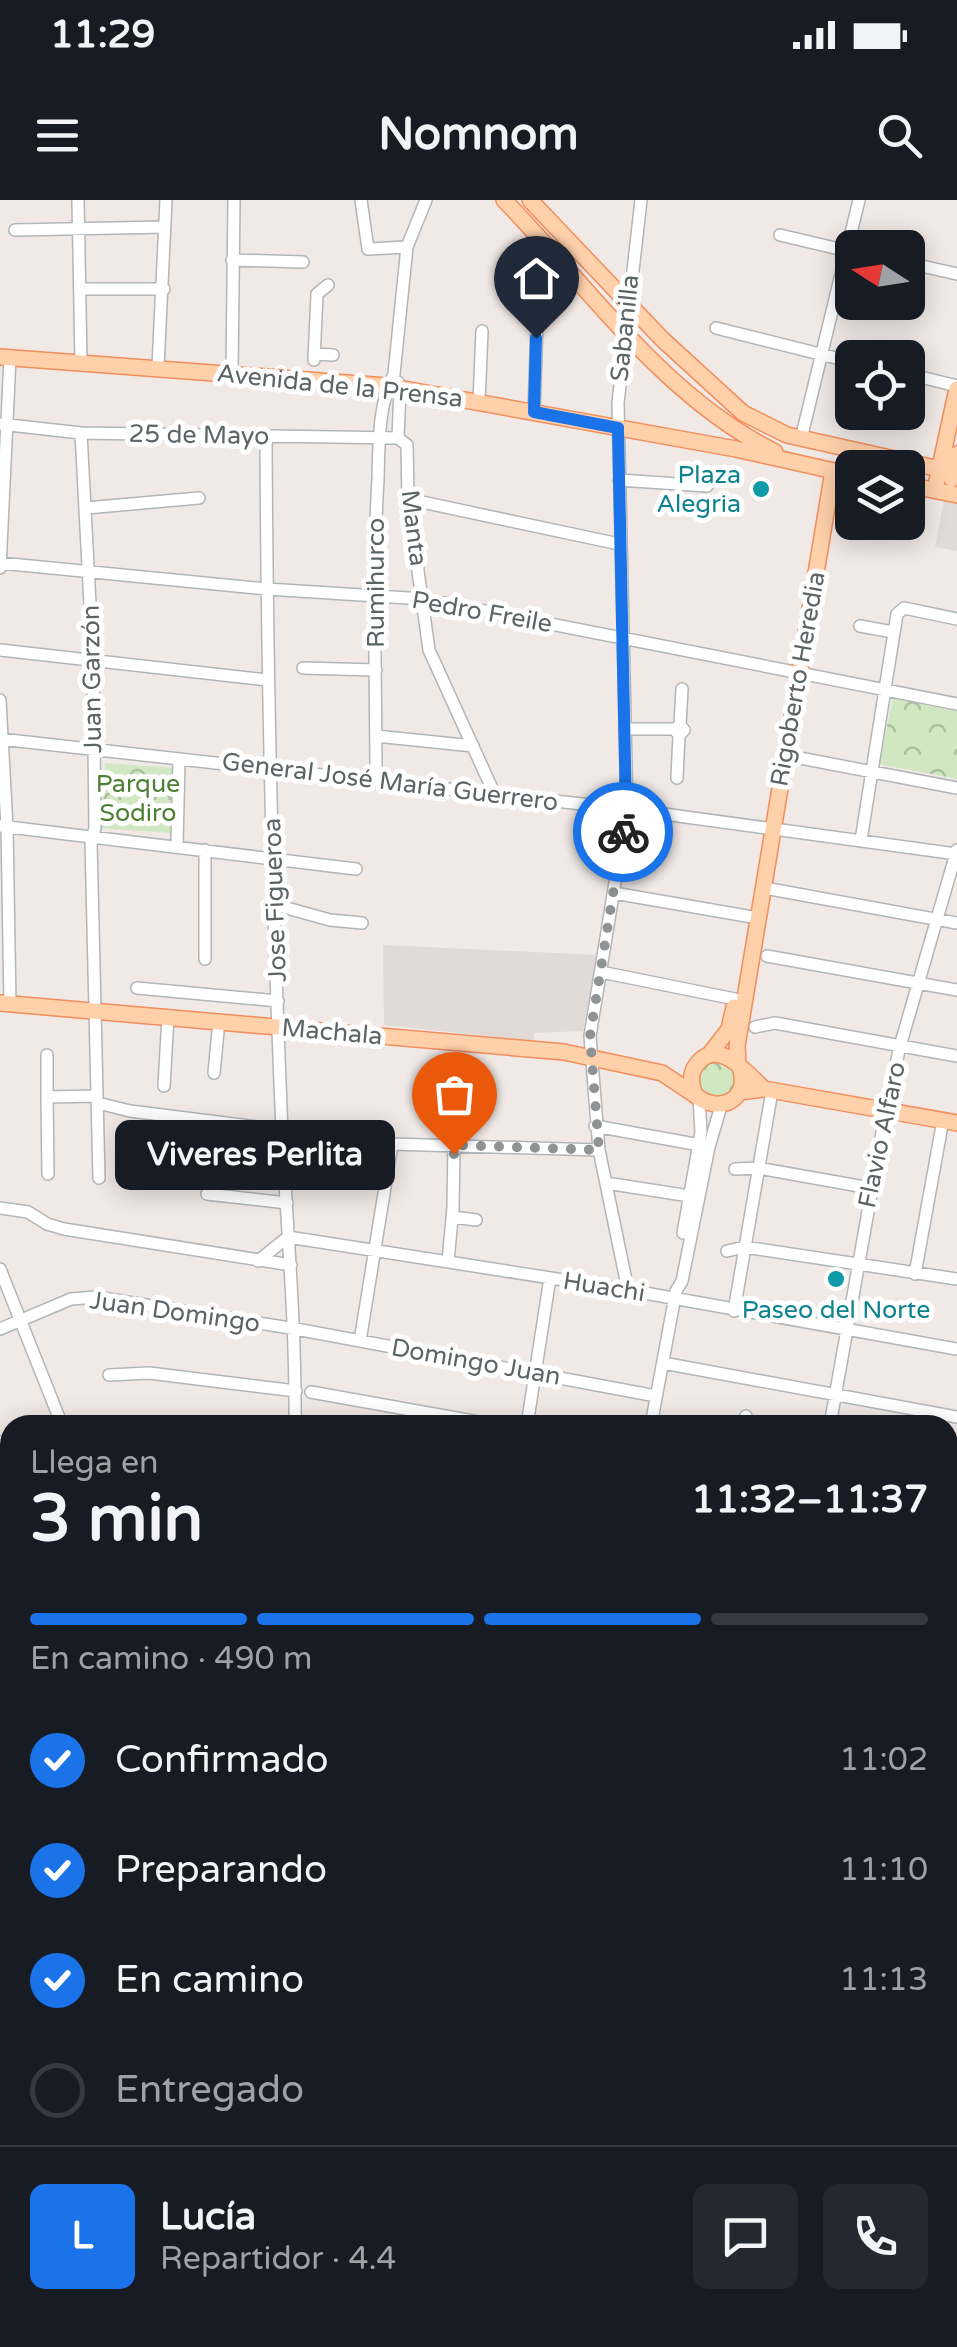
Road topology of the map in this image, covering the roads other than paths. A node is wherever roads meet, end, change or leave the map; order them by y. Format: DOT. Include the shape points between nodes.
graph roads {
  1 [pos="78,200"];
  2 [pos="166,200"];
  3 [pos="234,200"];
  4 [pos="361,200"];
  5 [pos="426,200"];
  6 [pos="504,200"];
  7 [pos="530,200"];
  8 [pos="641,200"];
  9 [pos="858,200"];
  10 [pos="165,226"];
  11 [pos="79,227"];
  12 [pos="15,230"];
  13 [pos="853,230"];
  14 [pos="540,236"];
  15 [pos="780,236"];
  16 [pos="406,247"];
  17 [pos="835,248"];
  18 [pos="232,260"];
  19 [pos="304,262"];
  20 [pos="925,267"];
  21 [pos="957,274"];
  22 [pos="328,285"];
  23 [pos="80,289"];
  24 [pos="164,289"];
  25 [pos="627,302"];
  26 [pos="835,306"];
  27 [pos="716,328"];
  28 [pos="482,331"];
  29 [pos="625,331"];
  30 [pos="822,354"];
  31 [pos="334,355"];
  32 [pos="835,357"];
  33 [pos="5,358"];
  34 [pos="82,362"];
  35 [pos="313,366"];
  36 [pos="158,367"];
  37 [pos="232,373"];
  38 [pos="925,379"];
  39 [pos="394,383"];
  40 [pos="957,388"];
  41 [pos="480,402"];
  42 [pos="534,412"];
  43 [pos="2,424"];
  44 [pos="618,428"];
  45 [pos="739,432"];
  46 [pos="80,433"];
  47 [pos="266,436"];
  48 [pos="380,436"];
  49 [pos="398,438"];
  50 [pos="801,438"];
  51 [pos="736,449"];
  52 [pos="850,450"];
  53 [pos="957,454"];
  54 [pos="835,457"];
  55 [pos="796,462"];
  56 [pos="815,463"];
  57 [pos="925,466"];
  58 [pos="834,471"];
  59 [pos="950,471"];
  60 [pos="619,480"];
  61 [pos="707,486"];
  62 [pos="947,493"];
  63 [pos="199,498"];
  64 [pos="408,500"];
  65 [pos="86,508"];
  66 [pos="0,528"];
  67 [pos="620,544"];
  68 [pos="0,566"];
  69 [pos="89,571"];
  70 [pos="266,589"];
  71 [pos="374,596"];
  72 [pos="424,599"];
  73 [pos="957,618"];
  74 [pos="860,626"];
  75 [pos="893,632"];
  76 [pos="622,638"];
  77 [pos="0,650"];
  78 [pos="93,661"];
  79 [pos="303,668"];
  80 [pos="376,670"];
  81 [pos="798,675"];
  82 [pos="267,680"];
  83 [pos="682,689"];
  84 [pos="884,691"];
  85 [pos="0,704"];
  86 [pos="957,704"];
  87 [pos="624,729"];
  88 [pos="678,730"];
  89 [pos="376,736"];
  90 [pos="0,739"];
  91 [pos="474,746"];
  92 [pos="94,749"];
  93 [pos="784,755"];
  94 [pos="179,759"];
  95 [pos="270,768"];
  96 [pos="872,771"];
  97 [pos="677,778"];
  98 [pos="376,780"];
  99 [pos="957,788"];
  100 [pos="495,795"];
  101 [pos="626,809"];
  102 [pos="3,827"];
  103 [pos="772,828"];
  104 [pos="94,836"];
  105 [pos="861,840"];
  106 [pos="177,846"];
  107 [pos="205,850"];
  108 [pos="957,852"];
  109 [pos="274,861"];
  110 [pos="356,868"];
  111 [pos="770,889"];
  112 [pos="614,893"];
  113 [pos="276,906"];
  114 [pos="5,917"];
  115 [pos="754,917"];
  116 [pos="937,919"];
  117 [pos="362,923"];
  118 [pos="957,923"];
  119 [pos="5,942"];
  120 [pos="767,956"];
  121 [pos="204,958"];
  122 [pos="601,972"];
  123 [pos="919,983"];
  124 [pos="137,988"];
  125 [pos="957,990"];
  126 [pos="735,999"];
  127 [pos="278,1002"];
  128 [pos="5,1004"];
  129 [pos="94,1010"];
  130 [pos="168,1016"];
  131 [pos="218,1021"];
  132 [pos="279,1027"];
  133 [pos="755,1027"];
  134 [pos="900,1046"];
  135 [pos="47,1055"];
  136 [pos="957,1056"];
  137 [pos="591,1058"];
  138 [pos="704,1058"];
  139 [pos="739,1066"];
  140 [pos="662,1073"];
  141 [pos="214,1074"];
  142 [pos="164,1086"];
  143 [pos="768,1090"];
  144 [pos="740,1092"];
  145 [pos="697,1097"];
  146 [pos="47,1098"];
  147 [pos="97,1100"];
  148 [pos="721,1106"];
  149 [pos="886,1109"];
  150 [pos="950,1122"];
  151 [pos="596,1126"];
  152 [pos="282,1132"];
  153 [pos="392,1144"];
  154 [pos="454,1145"];
  155 [pos="700,1145"];
  156 [pos="599,1150"];
  157 [pos="735,1168"];
  158 [pos="758,1168"];
  159 [pos="48,1174"];
  160 [pos="99,1178"];
  161 [pos="606,1183"];
  162 [pos="870,1188"];
  163 [pos="207,1194"];
  164 [pos="694,1196"];
  165 [pos="286,1203"];
  166 [pos="0,1208"];
  167 [pos="453,1218"];
  168 [pos="476,1220"];
  169 [pos="288,1237"];
  170 [pos="745,1246"];
  171 [pos="376,1250"];
  172 [pos="727,1251"];
  173 [pos="258,1260"];
  174 [pos="448,1261"];
  175 [pos="857,1264"];
  176 [pos="291,1265"];
  177 [pos="0,1269"];
  178 [pos="915,1274"];
  179 [pos="550,1278"];
  180 [pos="957,1279"];
  181 [pos="628,1290"];
  182 [pos="676,1295"];
  183 [pos="734,1311"];
  184 [pos="20,1320"];
  185 [pos="296,1328"];
  186 [pos="0,1329"];
  187 [pos="846,1329"];
  188 [pos="360,1341"];
  189 [pos="957,1349"];
  190 [pos="663,1363"];
  191 [pos="535,1372"];
  192 [pos="109,1375"];
  193 [pos="296,1391"];
  194 [pos="311,1392"];
  195 [pos="835,1393"];
  196 [pos="656,1396"];
  197 [pos="58,1415"];
  198 [pos="296,1415"];
  199 [pos="440,1415"];
  200 [pos="529,1415"];
  201 [pos="653,1415"];
  202 [pos="832,1415"];
  203 [pos="947,1415"];
  1 -- 11 [label="street"];
  2 -- 10 [label="street"];
  3 -- 18 [label="street"];
  4 -- 16 [label="street" via="368,249"];
  5 -- 16 [label="street, Manta"];
  6 -- 14 [label="main road"];
  7 -- 25 [label="main road"];
  8 -- 25 [label="street, Sabanilla"];
  9 -- 13 [label="street"];
  10 -- 11 [label="street"];
  10 -- 24 [label="street"];
  11 -- 12 [label="street"];
  11 -- 23 [label="street"];
  14 -- 29 [label="main road"];
  14 -- 42 [label="street"];
  15 -- 17 [label="street"];
  16 -- 39 [label="street, Manta"];
  18 -- 19 [label="street"];
  18 -- 37 [label="street"];
  20 -- 21 [label="street"];
  22 -- 35 [label="street" via="317,293"];
  23 -- 24 [label="street"];
  23 -- 34 [label="street"];
  24 -- 36 [label="street"];
  25 -- 29 [label="street, Sabanilla"];
  25 -- 50 [label="main road" via="743,414"];
  26 -- 30 [label="street"];
  27 -- 30 [label="street"];
  28 -- 41 [label="street"];
  29 -- 44 [label="street, Sabanilla"];
  29 -- 45 [label="main road" via="679,387"];
  30 -- 32 [label="street"];
  30 -- 50 [label="street"];
  31 -- 35 [label="street"];
  33 -- 34 [label="main road, Avenida de la Prensa"];
  33 -- 43 [label="street"];
  34 -- 36 [label="main road, Avenida de la Prensa"];
  35 -- 37 [label="main road, Avenida de la Prensa"];
  35 -- 39 [label="main road, Avenida de la Prensa"];
  36 -- 37 [label="main road, Avenida de la Prensa"];
  38 -- 40 [label="street"];
  39 -- 41 [label="main road, Avenida de la Prensa"];
  39 -- 48 [label="street, Rumihurco"];
  39 -- 49 [label="street, Manta"];
  40 -- 59 [label="main road"];
  41 -- 42 [label="main road, Avenida de la Prensa"];
  42 -- 44 [label="main road, Avenida de la Prensa"];
  43 -- 46 [label="street, 25 de Mayo"];
  43 -- 66 [label="street"];
  44 -- 51 [label="main road, Avenida de la Prensa"];
  44 -- 60 [label="street, Sabanilla"];
  45 -- 51 [label="main road"];
  45 -- 55 [label="main road"];
  46 -- 47 [label="street, 25 de Mayo"];
  46 -- 65 [label="street, Juan Garzón"];
  47 -- 48 [label="street, 25 de Mayo"];
  47 -- 70 [label="street, Jose Figueroa"];
  48 -- 49 [label="street, 25 de Mayo"];
  48 -- 71 [label="street, Rumihurco"];
  49 -- 64 [label="street, Manta" via="407,445"];
  50 -- 52 [label="main road"];
  51 -- 55 [label="main road, Avenida de la Prensa"];
  53 -- 59 [label="main road"];
  54 -- 56 [label="main road"];
  55 -- 56 [label="main road, Avenida de la Prensa"];
  56 -- 58 [label="main road, Avenida de la Prensa"];
  57 -- 59 [label="main road"];
  58 -- 81 [label="main road, Rigoberto Heredia"];
  59 -- 62 [label="main road"];
  60 -- 61 [label="street"];
  60 -- 67 [label="street, Sabanilla"];
  63 -- 65 [label="street"];
  64 -- 67 [label="street"];
  64 -- 72 [label="street, Manta"];
  65 -- 69 [label="street, Juan Garzón"];
  66 -- 68 [label="street"];
  67 -- 76 [label="street, Sabanilla"];
  68 -- 69 [label="street, Pedro Freile"];
  69 -- 70 [label="street, Pedro Freile"];
  69 -- 78 [label="street, Juan Garzón"];
  70 -- 71 [label="street, Pedro Freile"];
  70 -- 82 [label="street, Jose Figueroa"];
  71 -- 72 [label="street, Pedro Freile"];
  71 -- 80 [label="street, Rumihurco"];
  72 -- 76 [label="street, Pedro Freile"];
  72 -- 91 [label="street, Manta" via="429,650"];
  73 -- 75 [label="street" via="904,608"];
  74 -- 75 [label="street"];
  75 -- 84 [label="street"];
  76 -- 81 [label="street, Pedro Freile"];
  76 -- 87 [label="street, Sabanilla"];
  77 -- 78 [label="street"];
  78 -- 82 [label="street"];
  78 -- 92 [label="street, Juan Garzón"];
  79 -- 80 [label="street"];
  80 -- 89 [label="street, Rumihurco"];
  81 -- 84 [label="street, Pedro Freile"];
  81 -- 93 [label="main road, Rigoberto Heredia"];
  82 -- 95 [label="street, Jose Figueroa"];
  83 -- 88 [label="street"];
  84 -- 86 [label="street, Pedro Freile"];
  84 -- 96 [label="street"];
  85 -- 90 [label="street"];
  87 -- 88 [label="street"];
  87 -- 101 [label="street, Sabanilla"];
  88 -- 97 [label="street"];
  89 -- 91 [label="street"];
  89 -- 98 [label="street, Rumihurco"];
  90 -- 92 [label="street, General José María Guerrero"];
  90 -- 102 [label="street"];
  91 -- 100 [label="street, Manta"];
  92 -- 94 [label="street, General José María Guerrero"];
  92 -- 104 [label="street, Juan Garzón"];
  93 -- 96 [label="street"];
  93 -- 103 [label="main road, Rigoberto Heredia"];
  94 -- 95 [label="street, General José María Guerrero"];
  94 -- 106 [label="street"];
  95 -- 98 [label="street, General José María Guerrero"];
  95 -- 109 [label="street, Jose Figueroa"];
  96 -- 99 [label="street"];
  96 -- 105 [label="street"];
  98 -- 100 [label="street, General José María Guerrero"];
  100 -- 101 [label="street, General José María Guerrero"];
  101 -- 103 [label="street, General José María Guerrero"];
  101 -- 112 [label="street, Sabanilla"];
  102 -- 104 [label="street"];
  102 -- 114 [label="street"];
  103 -- 105 [label="street, General José María Guerrero"];
  103 -- 115 [label="main road, Rigoberto Heredia"];
  104 -- 106 [label="street"];
  104 -- 129 [label="street, Juan Garzón"];
  105 -- 108 [label="street, General José María Guerrero"];
  106 -- 107 [label="street"];
  107 -- 109 [label="street"];
  107 -- 121 [label="street"];
  108 -- 116 [label="street, Flavio Alfaro"];
  109 -- 110 [label="street"];
  109 -- 113 [label="street, Jose Figueroa"];
  111 -- 116 [label="street"];
  112 -- 115 [label="street"];
  112 -- 122 [label="street, Sabanilla"];
  113 -- 117 [label="street"];
  113 -- 127 [label="street, Jose Figueroa"];
  114 -- 119 [label="street"];
  115 -- 126 [label="main road, Rigoberto Heredia"];
  115 -- 139 [label="main road, Rigoberto Heredia"];
  116 -- 118 [label="street"];
  116 -- 123 [label="street, Flavio Alfaro"];
  119 -- 128 [label="street"];
  120 -- 123 [label="street"];
  122 -- 126 [label="street"];
  122 -- 137 [label="street, Sabanilla"];
  123 -- 125 [label="street"];
  123 -- 134 [label="street, Flavio Alfaro"];
  124 -- 127 [label="street"];
  126 -- 138 [label="main road, Rigoberto Heredia" via="729,1029"];
  127 -- 132 [label="street, Jose Figueroa"];
  128 -- 129 [label="main road, Machala"];
  129 -- 130 [label="main road, Machala"];
  129 -- 147 [label="street, Juan Garzón"];
  130 -- 131 [label="main road, Machala"];
  130 -- 142 [label="street"];
  131 -- 132 [label="main road, Machala"];
  131 -- 141 [label="street"];
  132 -- 137 [label="main road, Machala"];
  132 -- 152 [label="street, Jose Figueroa"];
  133 -- 134 [label="street" via="775,1023"];
  134 -- 136 [label="street"];
  134 -- 149 [label="street, Flavio Alfaro"];
  135 -- 146 [label="street"];
  137 -- 140 [label="main road, Machala"];
  137 -- 151 [label="street, Sabanilla"];
  138 -- 139 [label="main road" via="723,1054"];
  138 -- 140 [label="main road, Machala"];
  138 -- 145 [label="main road, Rigoberto Heredia" via="692,1076"];
  139 -- 143 [label="main road"];
  139 -- 144 [label="main road, Rigoberto Heredia"];
  140 -- 145 [label="main road, Machala"];
  143 -- 144 [label="main road"];
  143 -- 149 [label="main road"];
  143 -- 158 [label="street"];
  144 -- 148 [label="main road"];
  145 -- 148 [label="main road"];
  145 -- 155 [label="street"];
  146 -- 147 [label="street"];
  146 -- 159 [label="street"];
  147 -- 152 [label="street"];
  147 -- 160 [label="street, Juan Garzón"];
  148 -- 164 [label="street"];
  149 -- 150 [label="main road"];
  149 -- 162 [label="street, Flavio Alfaro"];
  150 -- 178 [label="street"];
  151 -- 155 [label="street"];
  151 -- 156 [label="street, Sabanilla"];
  152 -- 153 [label="street"];
  152 -- 165 [label="street, Jose Figueroa"];
  153 -- 154 [label="street"];
  153 -- 171 [label="street"];
  154 -- 156 [label="street"];
  154 -- 167 [label="street"];
  155 -- 164 [label="street"];
  156 -- 161 [label="street, Sabanilla"];
  157 -- 158 [label="street"];
  158 -- 162 [label="street"];
  158 -- 170 [label="street"];
  161 -- 164 [label="street"];
  161 -- 181 [label="street, Sabanilla"];
  162 -- 175 [label="street, Flavio Alfaro"];
  163 -- 165 [label="street"];
  164 -- 182 [label="street"];
  165 -- 169 [label="street, Jose Figueroa"];
  166 -- 173 [label="street" via="64,1229"];
  167 -- 168 [label="street"];
  167 -- 174 [label="street"];
  169 -- 171 [label="street, Huachi"];
  169 -- 173 [label="street"];
  169 -- 176 [label="street, Jose Figueroa"];
  170 -- 172 [label="street"];
  170 -- 175 [label="street"];
  170 -- 183 [label="street"];
  171 -- 174 [label="street, Huachi"];
  171 -- 188 [label="street"];
  173 -- 176 [label="street"];
  174 -- 179 [label="street, Huachi"];
  175 -- 178 [label="street"];
  175 -- 187 [label="street, Flavio Alfaro"];
  176 -- 185 [label="street, Jose Figueroa"];
  177 -- 184 [label="street"];
  178 -- 180 [label="street"];
  179 -- 181 [label="street, Huachi"];
  179 -- 191 [label="street"];
  181 -- 182 [label="street, Huachi"];
  182 -- 183 [label="street, Huachi"];
  182 -- 190 [label="street"];
  183 -- 187 [label="street, Huachi"];
  184 -- 185 [label="street, Juan Domingo" via="71,1299 96,1297"];
  184 -- 186 [label="street, Juan Domingo"];
  184 -- 197 [label="street"];
  185 -- 188 [label="street, Domingo Juan"];
  185 -- 193 [label="street, Jose Figueroa"];
  187 -- 189 [label="street, Huachi"];
  187 -- 195 [label="street, Flavio Alfaro"];
  188 -- 191 [label="street, Domingo Juan"];
  190 -- 195 [label="street"];
  190 -- 196 [label="street"];
  191 -- 196 [label="street, Domingo Juan"];
  191 -- 200 [label="street"];
  192 -- 193 [label="street" via="149,1373"];
  193 -- 198 [label="street, Jose Figueroa"];
  194 -- 199 [label="street"];
  195 -- 202 [label="street, Flavio Alfaro"];
  195 -- 203 [label="street"];
  196 -- 201 [label="street"];
}
